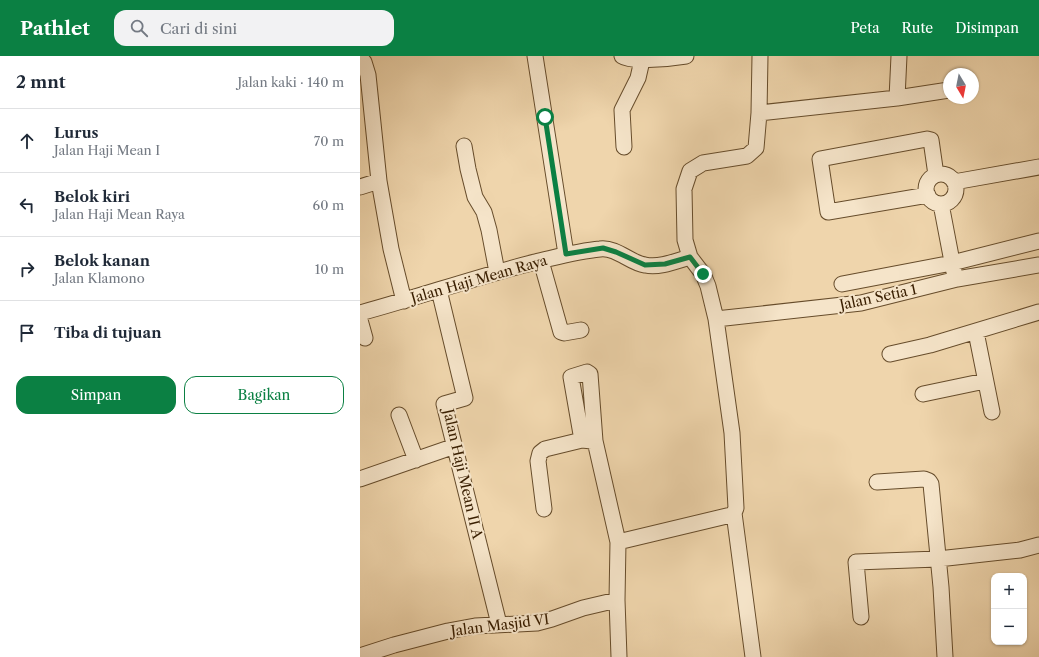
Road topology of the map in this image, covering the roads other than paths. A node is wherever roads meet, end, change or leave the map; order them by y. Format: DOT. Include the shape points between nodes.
graph roads {
  1 [pos="535,56"];
  2 [pos="622,56"];
  3 [pos="686,56"];
  4 [pos="760,56"];
  5 [pos="899,56"];
  6 [pos="643,58"];
  7 [pos="362,59"];
  8 [pos="943,91"];
  9 [pos="897,98"];
  10 [pos="759,114"];
  11 [pos="464,146"];
  12 [pos="624,147"];
  13 [pos="1039,167"];
  14 [pos="936,175"];
  15 [pos="379,181"];
  16 [pos="954,182"];
  17 [pos="360,187"];
  18 [pos="928,195"];
  19 [pos="941,204"];
  20 [pos="1039,241"];
  21 [pos="566,254"];
  22 [pos="690,257"];
  23 [pos="541,261"];
  24 [pos="952,263"];
  25 [pos="1039,265"];
  26 [pos="497,272"];
  27 [pos="957,279"];
  28 [pos="842,284"];
  29 [pos="439,290"];
  30 [pos="404,301"];
  31 [pos="360,313"];
  32 [pos="1038,314"];
  33 [pos="716,319"];
  34 [pos="360,320"];
  35 [pos="581,330"];
  36 [pos="976,332"];
  37 [pos="365,338"];
  38 [pos="890,354"];
  39 [pos="985,381"];
  40 [pos="923,394"];
  41 [pos="992,412"];
  42 [pos="399,415"];
  43 [pos="455,446"];
  44 [pos="416,460"];
  45 [pos="360,479"];
  46 [pos="877,482"];
  47 [pos="544,509"];
  48 [pos="734,513"];
  49 [pos="618,542"];
  50 [pos="1039,546"];
  51 [pos="938,559"];
  52 [pos="617,600"];
  53 [pos="861,617"];
  54 [pos="499,624"];
  55 [pos="396,651"];
  56 [pos="360,656"];
  57 [pos="619,657"];
  58 [pos="754,657"];
  59 [pos="945,657"];
  1 -- 21 [label="street"];
  2 -- 6 [label="street"];
  3 -- 6 [label="street"];
  4 -- 10 [label="street"];
  5 -- 9 [label="street"];
  6 -- 12 [label="street" via="638,78 622,110"];
  7 -- 15 [label="street" via="368,76"];
  8 -- 9 [label="street"];
  9 -- 10 [label="street"];
  10 -- 22 [label="street" via="756,148 747,156 703,163 690,171 684,189 685,240"];
  11 -- 26 [label="street" via="475,197 484,212 489,230"];
  13 -- 16 [label="street"];
  14 -- 16 [label="street" via="946,175"];
  14 -- 18 [label="street" via="928,183"];
  14 -- 18 [label="street" via="931,140 927,139 820,159 828,212"];
  15 -- 17 [label="street"];
  15 -- 30 [label="street" via="391,250"];
  16 -- 19 [label="street" via="954,197"];
  18 -- 19 [label="street"];
  19 -- 24 [label="street"];
  20 -- 24 [label="street"];
  21 -- 22 [label="street, Jalan Haji Mean Raya" via="603,248 645,265 665,264"];
  21 -- 23 [label="street, Jalan Haji Mean Raya"];
  22 -- 33 [label="street" via="703,274"];
  23 -- 26 [label="street, Jalan Haji Mean Raya"];
  23 -- 35 [label="street" via="561,332"];
  24 -- 27 [label="street"];
  24 -- 28 [label="street"];
  25 -- 27 [label="street, Jalan Setia 1"];
  26 -- 29 [label="street, Jalan Haji Mean Raya"];
  27 -- 33 [label="street, Jalan Setia 1" via="861,303"];
  29 -- 30 [label="street, Jalan Haji Mean Raya"];
  29 -- 43 [label="street, Jalan Haji Mean II A" via="465,398 444,404"];
  30 -- 31 [label="street, Jalan Haji Mean Raya"];
  32 -- 36 [label="street"];
  33 -- 48 [label="street" via="732,433 736,502"];
  34 -- 37 [label="street"];
  36 -- 38 [label="street"];
  36 -- 39 [label="street"];
  39 -- 40 [label="street"];
  39 -- 41 [label="street"];
  42 -- 44 [label="street"];
  43 -- 44 [label="street"];
  43 -- 54 [label="street, Jalan Haji Mean II A"];
  44 -- 45 [label="street"];
  46 -- 51 [label="street" via="924,479 929,481"];
  47 -- 49 [label="street" via="538,461 540,453 545,449 589,440"];
  48 -- 49 [label="street"];
  48 -- 58 [label="street"];
  49 -- 52 [label="street"];
  50 -- 51 [label="street"];
  51 -- 53 [label="street" via="856,562"];
  51 -- 59 [label="street"];
  52 -- 54 [label="street, Jalan Masjid VI" via="552,619"];
  52 -- 57 [label="street"];
  54 -- 55 [label="street, Jalan Masjid VI" via="448,631"];
  55 -- 56 [label="street, Jalan Masjid VI"];
}
